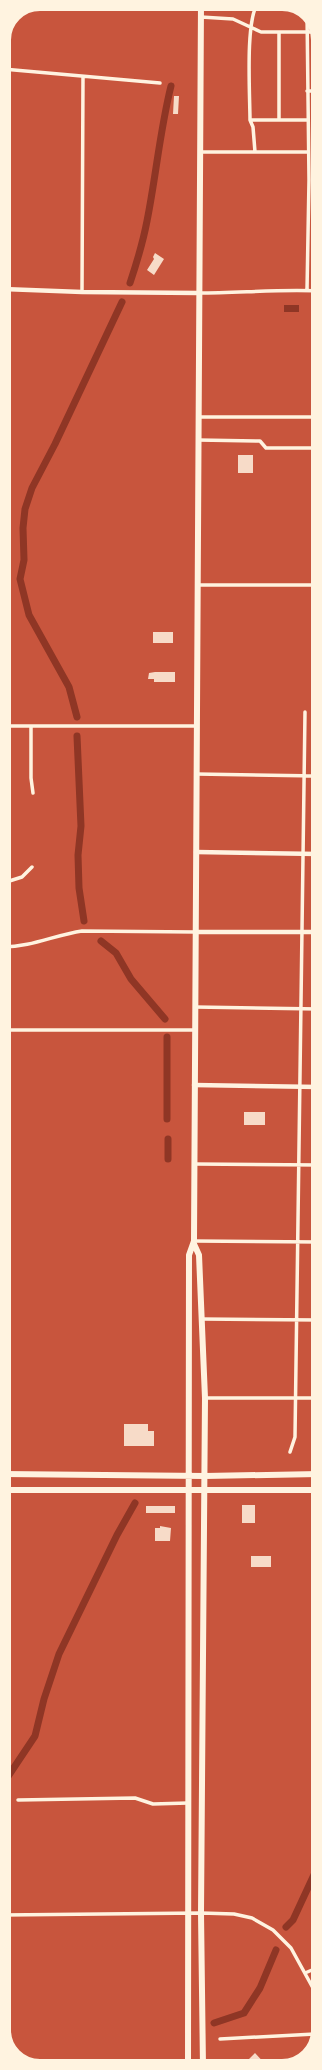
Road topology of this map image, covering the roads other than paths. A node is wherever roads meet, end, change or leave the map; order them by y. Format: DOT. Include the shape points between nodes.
graph roads {
  1 [pos="201,10"];
  2 [pos="254,10"];
  3 [pos="201,17"];
  4 [pos="307,24"];
  5 [pos="250,28"];
  6 [pos="307,32"];
  7 [pos="311,32"];
  8 [pos="279,33"];
  9 [pos="10,69"];
  10 [pos="83,78"];
  11 [pos="160,83"];
  12 [pos="307,91"];
  13 [pos="312,91"];
  14 [pos="250,120"];
  15 [pos="279,120"];
  16 [pos="308,120"];
  17 [pos="200,152"];
  18 [pos="255,152"];
  19 [pos="308,152"];
  20 [pos="10,289"];
  21 [pos="306,290"];
  22 [pos="312,290"];
  23 [pos="82,292"];
  24 [pos="199,293"];
  25 [pos="198,417"];
  26 [pos="312,417"];
  27 [pos="198,440"];
  28 [pos="312,448"];
  29 [pos="197,585"];
  30 [pos="312,585"];
  31 [pos="305,712"];
  32 [pos="10,726"];
  33 [pos="31,726"];
  34 [pos="196,726"];
  35 [pos="196,774"];
  36 [pos="304,776"];
  37 [pos="312,776"];
  38 [pos="33,793"];
  39 [pos="196,852"];
  40 [pos="303,854"];
  41 [pos="312,854"];
  42 [pos="32,867"];
  43 [pos="10,881"];
  44 [pos="196,932"];
  45 [pos="302,932"];
  46 [pos="312,932"];
  47 [pos="10,946"];
  48 [pos="195,1007"];
  49 [pos="301,1009"];
  50 [pos="312,1009"];
  51 [pos="10,1030"];
  52 [pos="195,1030"];
  53 [pos="194,1085"];
  54 [pos="300,1086"];
  55 [pos="312,1087"];
  56 [pos="194,1164"];
  57 [pos="298,1165"];
  58 [pos="312,1165"];
  59 [pos="194,1242"];
  60 [pos="297,1242"];
  61 [pos="312,1242"];
  62 [pos="201,1319"];
  63 [pos="296,1320"];
  64 [pos="312,1320"];
  65 [pos="205,1398"];
  66 [pos="295,1398"];
  67 [pos="312,1398"];
  68 [pos="290,1452"];
  69 [pos="10,1474"];
  70 [pos="312,1474"];
  71 [pos="189,1475"];
  72 [pos="205,1476"];
  73 [pos="10,1490"];
  74 [pos="189,1490"];
  75 [pos="205,1490"];
  76 [pos="312,1490"];
  77 [pos="18,1800"];
  78 [pos="188,1803"];
  79 [pos="188,1913"];
  80 [pos="201,1913"];
  81 [pos="10,1915"];
  82 [pos="312,1970"];
  83 [pos="305,1974"];
  84 [pos="312,1986"];
  85 [pos="311,2034"];
  86 [pos="220,2039"];
  87 [pos="188,2060"];
  88 [pos="203,2060"];
  1 -- 3 [label="main road"];
  2 -- 5 [label="street"];
  3 -- 5 [label="street" via="233,19"];
  3 -- 17 [label="main road"];
  4 -- 6 [label="street"];
  5 -- 8 [label="street" via="261,32"];
  5 -- 14 [label="street"];
  6 -- 7 [label="street"];
  6 -- 8 [label="street"];
  6 -- 12 [label="street"];
  8 -- 15 [label="street"];
  9 -- 10 [label="street"];
  10 -- 11 [label="street"];
  10 -- 23 [label="street"];
  12 -- 13 [label="street"];
  12 -- 16 [label="street"];
  14 -- 15 [label="street"];
  14 -- 18 [label="street"];
  15 -- 16 [label="street"];
  16 -- 19 [label="street"];
  17 -- 18 [label="street"];
  17 -- 24 [label="main road"];
  18 -- 19 [label="street"];
  19 -- 21 [label="street"];
  20 -- 23 [label="street"];
  21 -- 22 [label="street"];
  21 -- 24 [label="street"];
  23 -- 24 [label="street"];
  24 -- 25 [label="main road"];
  25 -- 26 [label="street"];
  25 -- 27 [label="main road"];
  27 -- 28 [label="street" via="260,441 266,448"];
  27 -- 29 [label="main road"];
  29 -- 30 [label="street"];
  29 -- 34 [label="main road"];
  31 -- 36 [label="street"];
  32 -- 33 [label="street"];
  33 -- 34 [label="street"];
  33 -- 38 [label="street"];
  34 -- 35 [label="main road"];
  35 -- 36 [label="street"];
  35 -- 39 [label="main road"];
  36 -- 37 [label="street"];
  36 -- 40 [label="street"];
  39 -- 40 [label="street"];
  39 -- 44 [label="main road"];
  40 -- 41 [label="street"];
  40 -- 45 [label="street"];
  42 -- 43 [label="street" via="22,877"];
  44 -- 45 [label="street"];
  44 -- 47 [label="street" via="82,931 65,933 34,944"];
  44 -- 48 [label="main road"];
  45 -- 46 [label="street"];
  45 -- 49 [label="street"];
  48 -- 49 [label="street"];
  48 -- 52 [label="main road"];
  49 -- 50 [label="street"];
  49 -- 54 [label="street"];
  51 -- 52 [label="street"];
  52 -- 53 [label="main road"];
  53 -- 54 [label="street"];
  53 -- 56 [label="main road"];
  54 -- 55 [label="street"];
  54 -- 57 [label="street"];
  56 -- 57 [label="street"];
  56 -- 59 [label="main road"];
  57 -- 58 [label="street"];
  57 -- 60 [label="street"];
  59 -- 60 [label="street"];
  59 -- 62 [label="main road" via="199,1255"];
  59 -- 71 [label="main road" via="189,1256"];
  60 -- 61 [label="street"];
  60 -- 63 [label="street"];
  62 -- 63 [label="street"];
  62 -- 65 [label="main road"];
  63 -- 64 [label="street"];
  63 -- 66 [label="street"];
  65 -- 66 [label="street"];
  65 -- 72 [label="main road"];
  66 -- 67 [label="street"];
  66 -- 68 [label="street" via="295,1437"];
  69 -- 71 [label="main road"];
  70 -- 72 [label="main road"];
  71 -- 72 [label="main road"];
  71 -- 74 [label="main road"];
  72 -- 75 [label="main road"];
  73 -- 74 [label="main road"];
  74 -- 75 [label="main road"];
  74 -- 78 [label="main road"];
  75 -- 76 [label="main road"];
  75 -- 80 [label="main road"];
  77 -- 78 [label="street" via="135,1798 153,1804"];
  78 -- 79 [label="main road"];
  79 -- 80 [label="street"];
  79 -- 81 [label="street"];
  79 -- 87 [label="main road"];
  80 -- 83 [label="street" via="243,1916 264,1924 282,1937"];
  80 -- 88 [label="main road"];
  82 -- 83 [label="street"];
  83 -- 84 [label="street"];
  85 -- 86 [label="street"];
}
